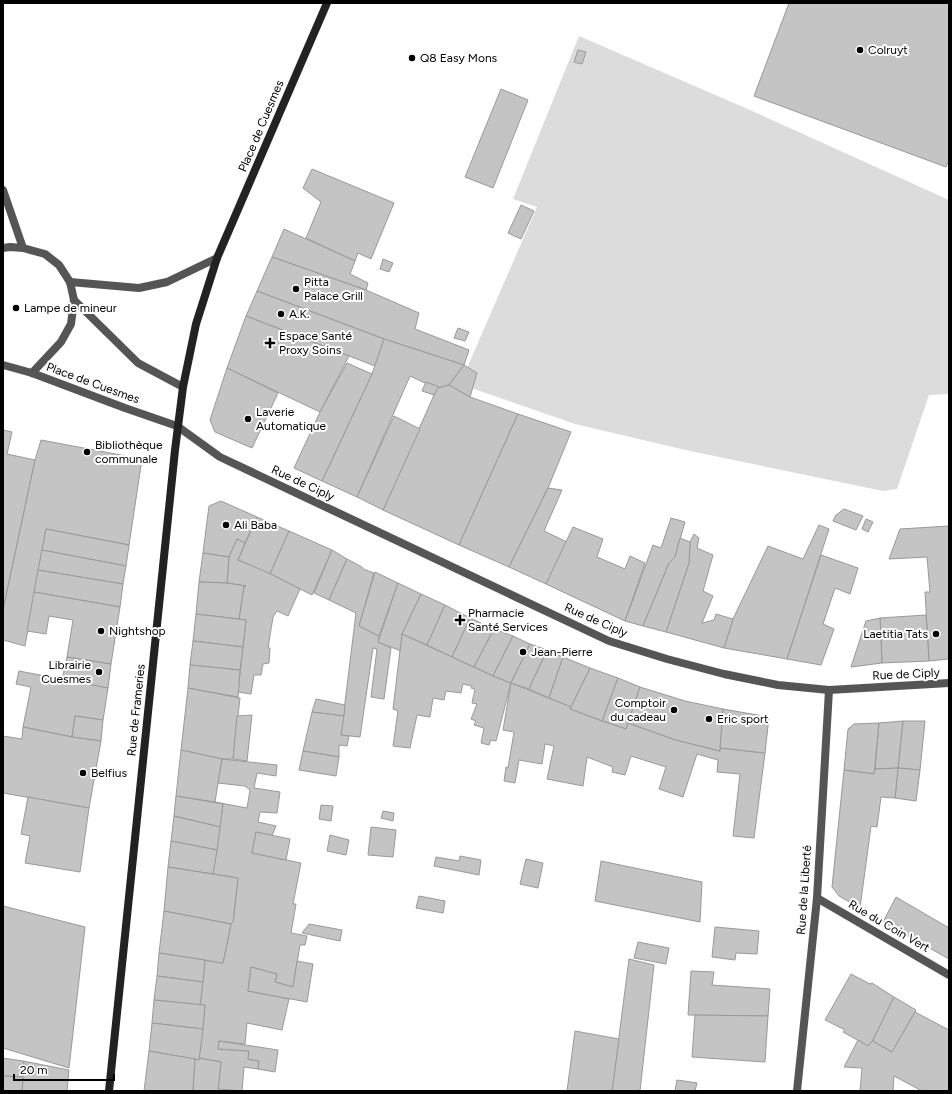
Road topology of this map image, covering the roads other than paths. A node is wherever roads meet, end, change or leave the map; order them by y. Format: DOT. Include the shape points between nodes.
graph roads {
  1 [pos="327,3"];
  2 [pos="3,190"];
  3 [pos="3,248"];
  4 [pos="23,248"];
  5 [pos="218,258"];
  6 [pos="70,282"];
  7 [pos="74,300"];
  8 [pos="3,365"];
  9 [pos="32,373"];
  10 [pos="183,387"];
  11 [pos="177,426"];
  12 [pos="949,683"];
  13 [pos="829,690"];
  14 [pos="817,898"];
  15 [pos="949,975"];
  16 [pos="109,1091"];
  17 [pos="798,1091"];
  1 -- 5 [label="main road, Place de Cuesmes"];
  2 -- 4 [label="street"];
  3 -- 4 [label="street"];
  4 -- 6 [label="street" via="45,254 58,265"];
  5 -- 6 [label="street" via="167,282 139,288"];
  5 -- 10 [label="main road, Place de Cuesmes" via="196,324"];
  6 -- 7 [label="street"];
  7 -- 9 [label="street, Place de Cuesmes" via="71,324 61,342"];
  7 -- 10 [label="street" via="138,363"];
  8 -- 9 [label="street, Place de Cuesmes"];
  9 -- 11 [label="street, Place de Cuesmes"];
  10 -- 11 [label="main road, Place de Cuesmes"];
  11 -- 13 [label="street, Rue de Ciply" via="220,457 609,641 724,674 778,685"];
  11 -- 16 [label="main road, Rue de Frameries"];
  12 -- 13 [label="street, Rue de Ciply"];
  13 -- 14 [label="street, Rue de la Liberté"];
  14 -- 15 [label="street, Rue du Coin Vert"];
  14 -- 17 [label="street, Rue de la Liberté"];
}
